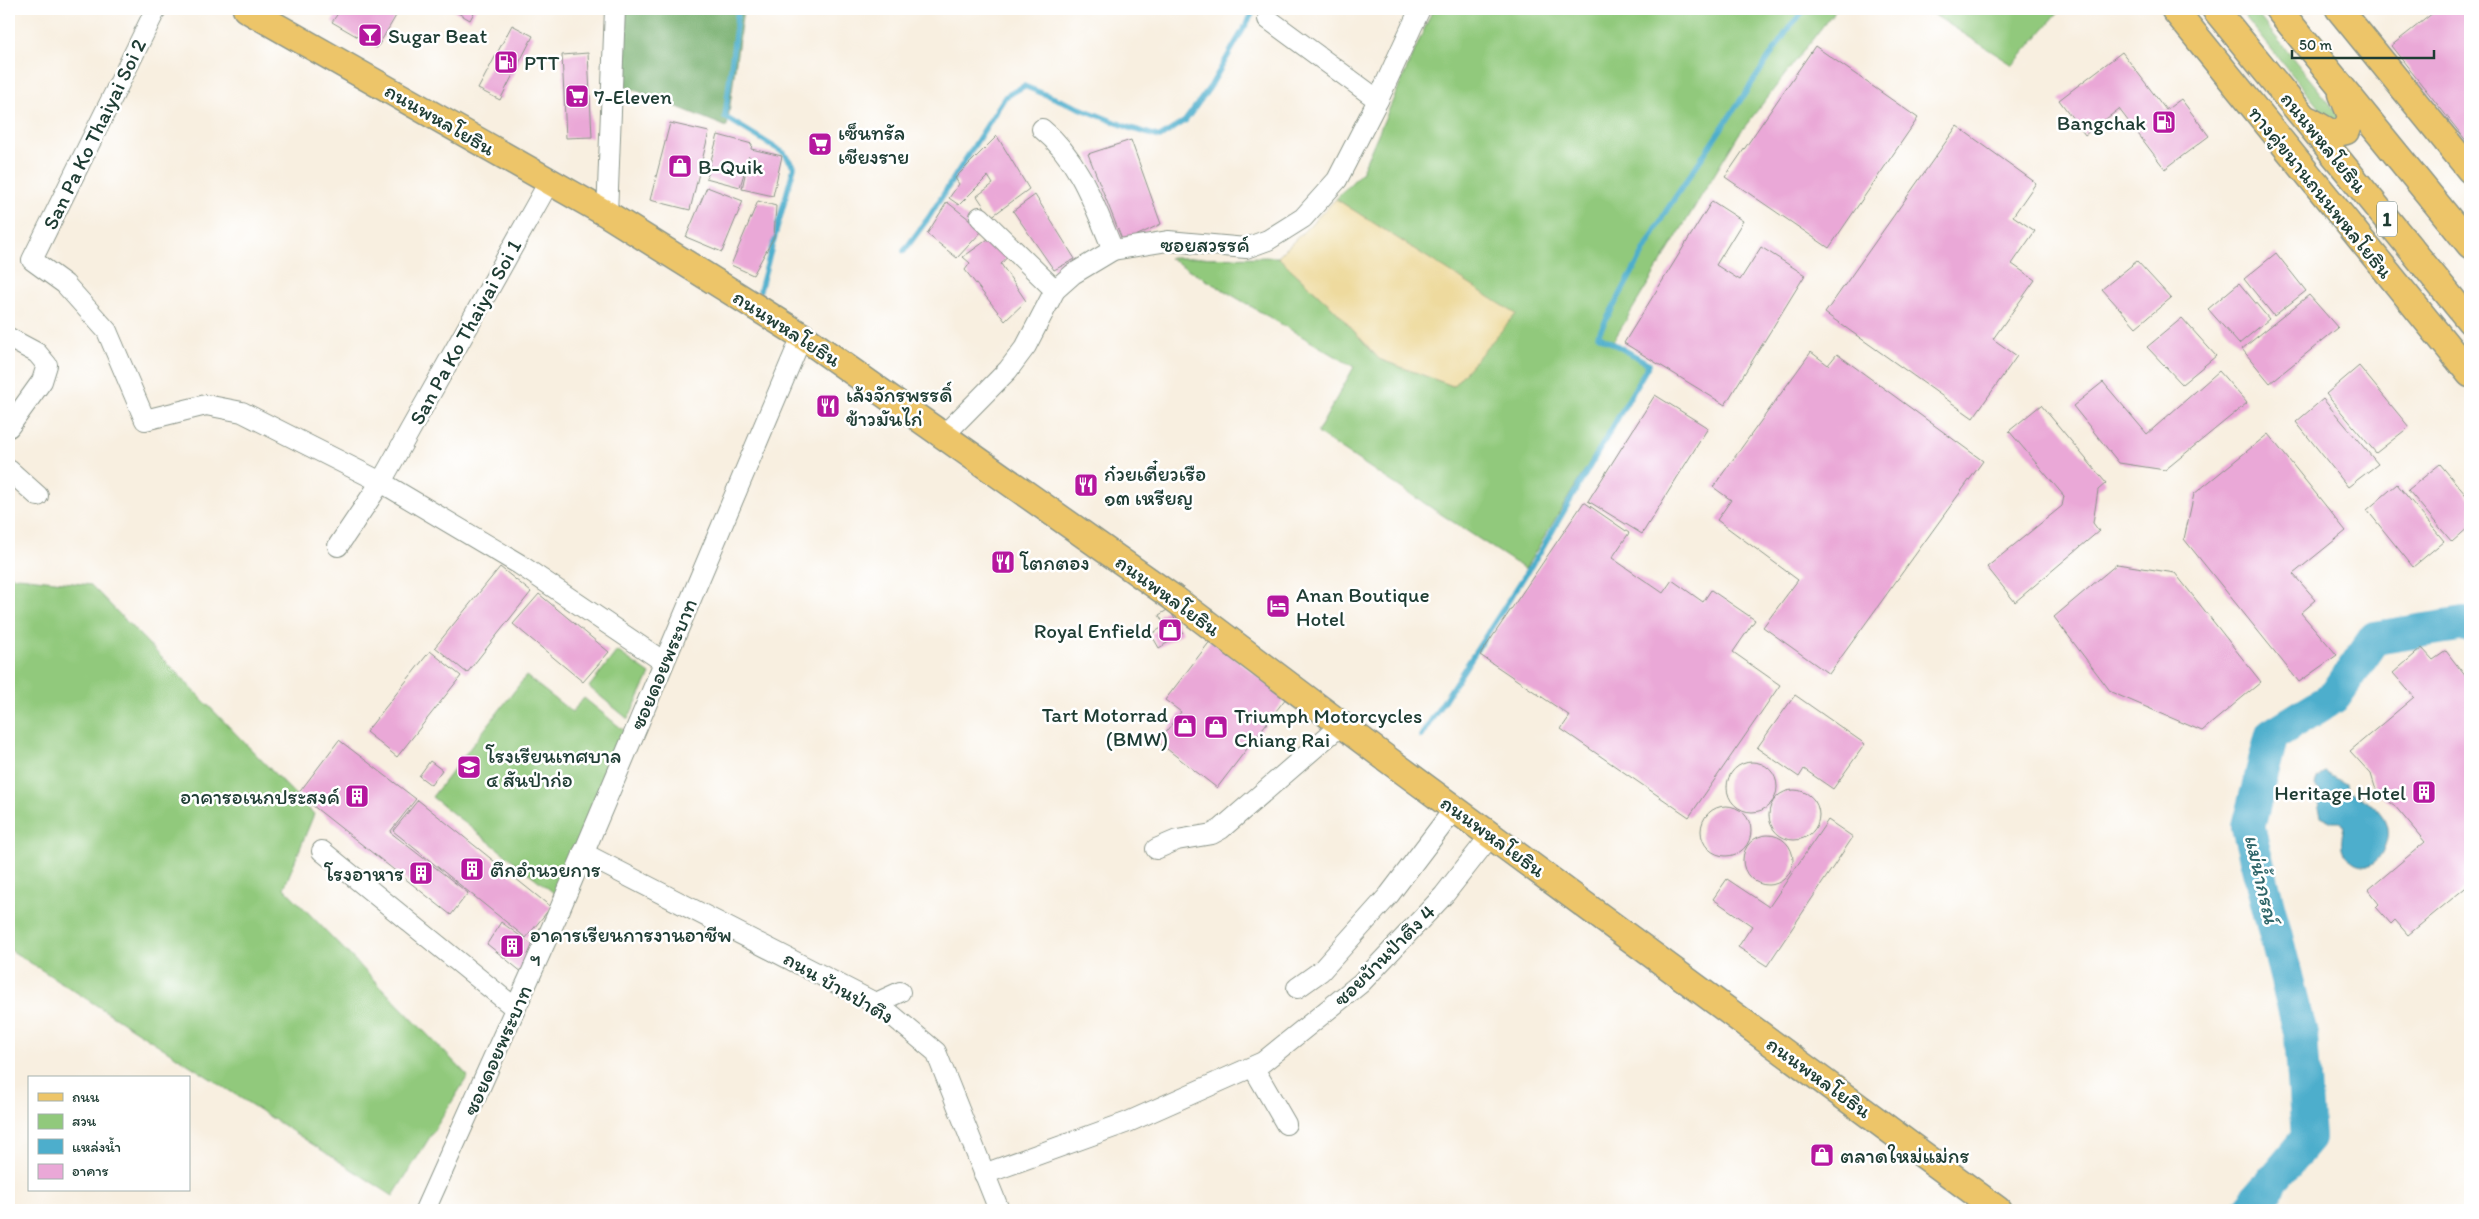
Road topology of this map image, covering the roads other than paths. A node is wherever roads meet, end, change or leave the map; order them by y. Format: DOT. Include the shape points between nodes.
graph roads {
  1 [pos="156,9"];
  2 [pos="246,9"];
  3 [pos="615,9"];
  4 [pos="1420,9"];
  5 [pos="2174,9"];
  6 [pos="2215,9"];
  7 [pos="2278,9"];
  8 [pos="2339,9"];
  9 [pos="1268,19"];
  10 [pos="2339,86"];
  11 [pos="1378,100"];
  12 [pos="2303,117"];
  13 [pos="1042,129"];
  14 [pos="2470,170"];
  15 [pos="550,182"];
  16 [pos="607,214"];
  17 [pos="980,216"];
  18 [pos="2470,244"];
  19 [pos="1113,250"];
  20 [pos="1056,290"];
  21 [pos="2414,308"];
  22 [pos="2470,321"];
  23 [pos="802,336"];
  24 [pos="2470,336"];
  25 [pos="9,338"];
  26 [pos="2470,374"];
  27 [pos="9,427"];
  28 [pos="944,435"];
  29 [pos="9,470"];
  30 [pos="382,482"];
  31 [pos="38,496"];
  32 [pos="338,546"];
  33 [pos="664,662"];
  34 [pos="1341,725"];
  35 [pos="1455,808"];
  36 [pos="1491,834"];
  37 [pos="1156,850"];
  38 [pos="322,851"];
  39 [pos="583,853"];
  40 [pos="1297,988"];
  41 [pos="900,992"];
  42 [pos="876,1003"];
  43 [pos="515,1008"];
  44 [pos="1258,1065"];
  45 [pos="1286,1124"];
  46 [pos="984,1174"];
  47 [pos="425,1210"];
  48 [pos="999,1210"];
  49 [pos="1998,1210"];
  1 -- 30 [label="street, San Pa Ko Thaiyai Soi 2" via="32,260 65,284 107,331 145,420 206,406 242,412"];
  2 -- 15 [label="main road, ถนนพหลโยธิน"];
  3 -- 16 [label="street"];
  4 -- 11 [label="street, ซอยสวรรค์"];
  5 -- 21 [label="main road, ทางคู่ขนานถนนพหลโยธิน / 1"];
  6 -- 12 [label="main road, ถนนพหลโยธิน / 1"];
  7 -- 10 [label="main road, 1"];
  8 -- 14 [label="main road"];
  9 -- 11 [label="street"];
  10 -- 12 [label="main road" via="2351,116 2346,131 2333,134"];
  10 -- 18 [label="main road, 1"];
  11 -- 19 [label="street, ซอยสวรรค์" via="1337,180 1303,218 1268,240 1246,248 1168,241"];
  12 -- 22 [label="main road, ถนนพหลโยธิน / 1"];
  13 -- 19 [label="street" via="1074,164"];
  15 -- 16 [label="main road, ถนนพหลโยธิน"];
  15 -- 30 [label="street, San Pa Ko Thaiyai Soi 1"];
  16 -- 23 [label="main road, ถนนพหลโยธิน"];
  17 -- 20 [label="street"];
  19 -- 20 [label="street, ซอยสวรรค์" via="1073,274"];
  20 -- 28 [label="street, ซอยสวรรค์" via="1026,346 1008,370"];
  21 -- 24 [label="main road"];
  21 -- 26 [label="main road, ทางคู่ขนานถนนพหลโยธิน / 1"];
  23 -- 28 [label="main road, ถนนพหลโยธิน"];
  23 -- 33 [label="street, ซอยดอยพระบาท"];
  25 -- 27 [label="street" via="37,353 46,365 42,381"];
  28 -- 34 [label="main road, ถนนพหลโยธิน" via="1172,596"];
  29 -- 31 [label="street"];
  30 -- 32 [label="street, San Pa Ko Thaiyai Soi 1"];
  30 -- 33 [label="street" via="519,564"];
  33 -- 39 [label="street, ซอยดอยพระบาท"];
  34 -- 35 [label="main road, ถนนพหลโยธิน"];
  34 -- 37 [label="street" via="1220,829 1212,834 1177,840"];
  35 -- 36 [label="main road, ถนนพหลโยธิน"];
  35 -- 40 [label="street" via="1389,895 1321,971"];
  36 -- 44 [label="street, ซอยบ้านป่าตึง 4" via="1444,895 1361,983"];
  36 -- 49 [label="main road, ถนนพหลโยธิน"];
  38 -- 43 [label="street"];
  39 -- 42 [label="street, ถนน บ้านป่าตึง"];
  39 -- 43 [label="street, ซอยดอยพระบาท"];
  41 -- 42 [label="street"];
  42 -- 46 [label="street, ถนน บ้านป่าตึง" via="936,1052"];
  43 -- 47 [label="street, ซอยดอยพระบาท"];
  44 -- 45 [label="street"];
  44 -- 46 [label="street, ซอยบ้านป่าตึง 4" via="1128,1122"];
  46 -- 48 [label="street, ถนน บ้านป่าตึง"];
}
